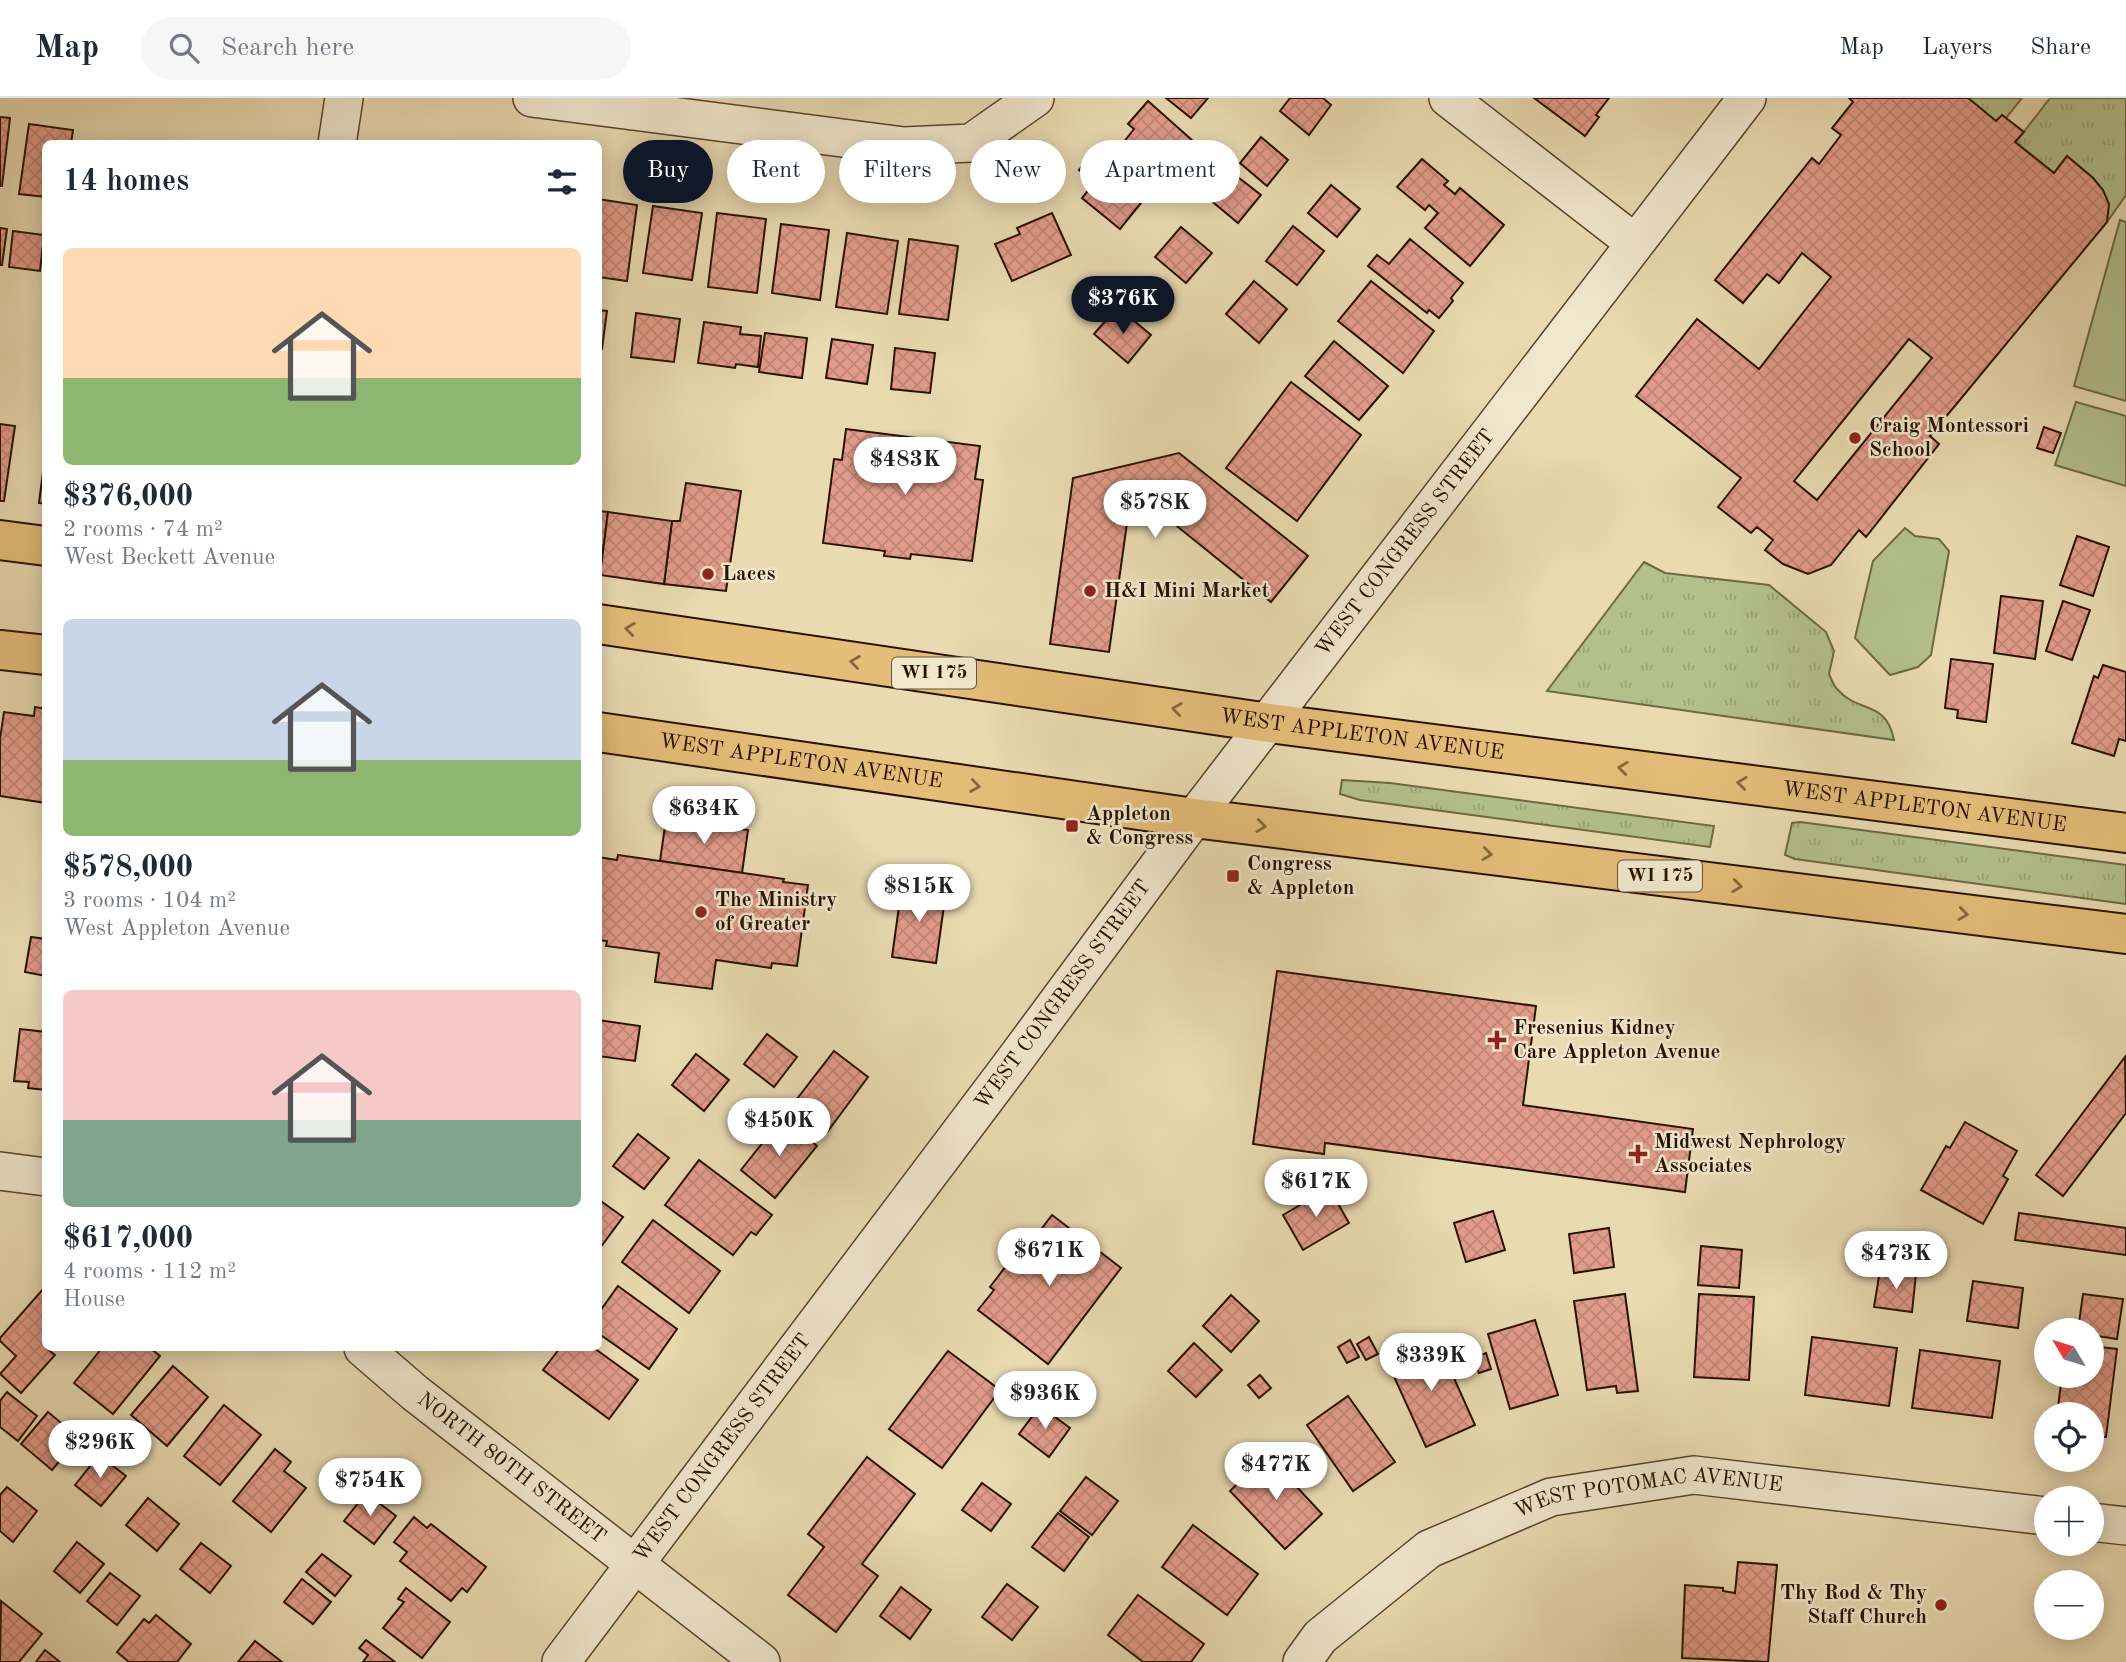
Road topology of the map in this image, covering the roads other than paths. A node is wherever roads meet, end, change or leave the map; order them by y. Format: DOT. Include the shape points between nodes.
graph roads {
  1 [pos="344,98"];
  2 [pos="532,98"];
  3 [pos="1035,98"];
  4 [pos="1448,98"];
  5 [pos="1747,98"];
  6 [pos="338,140"];
  7 [pos="1635,243"];
  8 [pos="0,540"];
  9 [pos="42,545"];
  10 [pos="602,625"];
  11 [pos="0,650"];
  12 [pos="42,655"];
  13 [pos="1269,723"];
  14 [pos="602,733"];
  15 [pos="1194,818"];
  16 [pos="2126,833"];
  17 [pos="2126,934"];
  18 [pos="0,1171"];
  19 [pos="42,1176"];
  20 [pos="366,1351"];
  21 [pos="2034,1516"];
  22 [pos="2104,1523"];
  23 [pos="2126,1526"];
  24 [pos="634,1565"];
  25 [pos="561,1662"];
  26 [pos="761,1662"];
  27 [pos="1302,1662"];
  1 -- 6 [label="street"];
  2 -- 3 [label="street" via="904,146 971,143"];
  4 -- 7 [label="street"];
  5 -- 7 [label="street, WEST CONGRESS STREET"];
  7 -- 13 [label="street, WEST CONGRESS STREET"];
  8 -- 9 [label="main road"];
  13 -- 10 [label="main road, WEST APPLETON AVENUE / WI 175, one-way"];
  11 -- 12 [label="main road"];
  13 -- 15 [label="street, WEST CONGRESS STREET"];
  16 -- 13 [label="main road, WEST APPLETON AVENUE / WI 175, one-way"];
  14 -- 15 [label="main road, WEST APPLETON AVENUE / WI 175, one-way"];
  15 -- 17 [label="main road, WEST APPLETON AVENUE / WI 175, one-way"];
  15 -- 24 [label="street, WEST CONGRESS STREET"];
  18 -- 19 [label="street"];
  20 -- 24 [label="street, NORTH 80TH STREET"];
  21 -- 27 [label="street, WEST POTOMAC AVENUE" via="1694,1475 1552,1497 1429,1549 1320,1637"];
  22 -- 23 [label="street"];
  24 -- 25 [label="street, WEST CONGRESS STREET"];
  24 -- 26 [label="street, NORTH 80TH STREET"];
}
